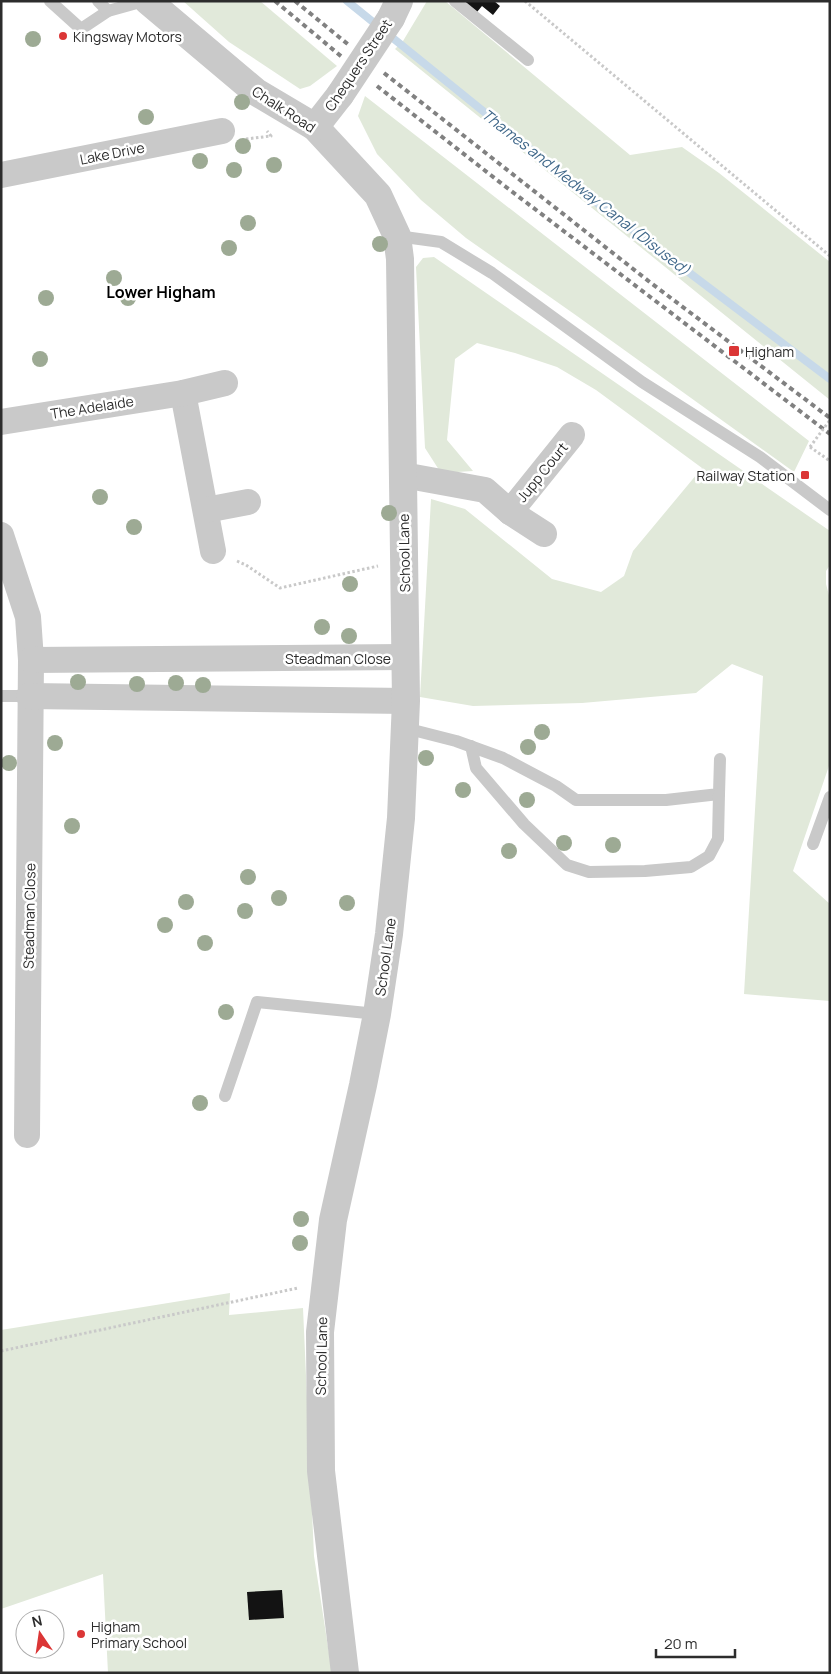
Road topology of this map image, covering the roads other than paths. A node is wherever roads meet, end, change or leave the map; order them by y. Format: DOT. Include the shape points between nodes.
graph roads {
  1 [pos="50,1"];
  2 [pos="98,1"];
  3 [pos="144,1"];
  4 [pos="148,1"];
  5 [pos="455,1"];
  6 [pos="395,9"];
  7 [pos="108,11"];
  8 [pos="528,60"];
  9 [pos="315,127"];
  10 [pos="222,131"];
  11 [pos="1,175"];
  12 [pos="397,236"];
  13 [pos="224,383"];
  14 [pos="183,393"];
  15 [pos="1,422"];
  16 [pos="572,435"];
  17 [pos="403,475"];
  18 [pos="248,502"];
  19 [pos="206,510"];
  20 [pos="830,510"];
  21 [pos="510,512"];
  22 [pos="544,534"];
  23 [pos="1,535"];
  24 [pos="214,551"];
  25 [pos="404,657"];
  26 [pos="31,660"];
  27 [pos="1,696"];
  28 [pos="30,696"];
  29 [pos="406,701"];
  30 [pos="405,728"];
  31 [pos="471,746"];
  32 [pos="720,759"];
  33 [pos="719,794"];
  34 [pos="830,797"];
  35 [pos="813,844"];
  36 [pos="377,1014"];
  37 [pos="225,1096"];
  38 [pos="26,1135"];
  39 [pos="345,1673"];
  1 -- 7 [label="lane" via="81,29"];
  2 -- 7 [label="lane"];
  3 -- 7 [label="lane"];
  4 -- 9 [label="street, Chalk Road" via="256,92"];
  5 -- 8 [label="lane"];
  6 -- 9 [label="street, Chequers Street, bridge" via="340,95"];
  9 -- 12 [label="street, Chalk Road" via="378,195"];
  10 -- 11 [label="street, Lake Drive"];
  12 -- 17 [label="street, School Lane"];
  12 -- 20 [label="lane" via="441,242 492,273 642,382 760,457"];
  13 -- 14 [label="street, The Adelaide"];
  14 -- 15 [label="street, The Adelaide"];
  14 -- 19 [label="street"];
  16 -- 21 [label="street, Jupp Court"];
  17 -- 21 [label="street, Jupp Court" via="485,490"];
  17 -- 25 [label="street, School Lane"];
  18 -- 19 [label="street"];
  19 -- 24 [label="street"];
  21 -- 22 [label="street"];
  23 -- 26 [label="street, Steadman Close" via="28,617"];
  25 -- 26 [label="street, Steadman Close"];
  25 -- 29 [label="street, School Lane"];
  26 -- 28 [label="street, Steadman Close"];
  27 -- 28 [label="lane"];
  28 -- 29 [label="street"];
  28 -- 38 [label="street, Steadman Close"];
  29 -- 30 [label="street, School Lane"];
  30 -- 31 [label="lane"];
  30 -- 36 [label="street, School Lane" via="401,818"];
  31 -- 33 [label="lane" via="504,758 576,800 666,800"];
  31 -- 33 [label="lane" via="476,768 524,824 567,865 589,872 691,867 709,856 718,839"];
  32 -- 33 [label="lane"];
  34 -- 35 [label="lane"];
  36 -- 37 [label="lane" via="257,1002"];
  36 -- 39 [label="street, School Lane" via="333,1220 320,1332 321,1471"];
}
